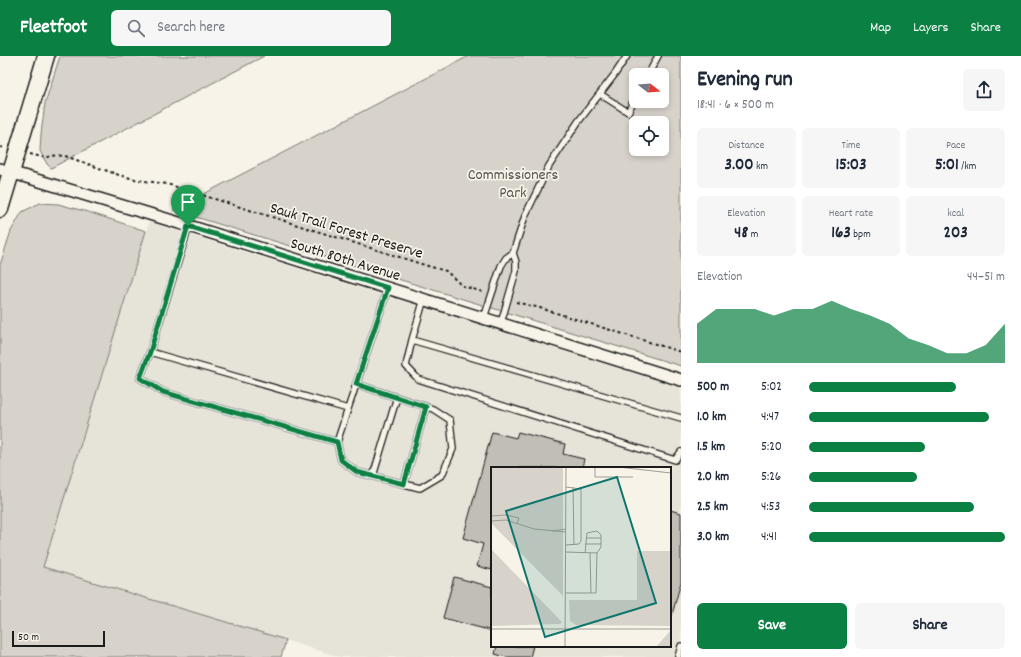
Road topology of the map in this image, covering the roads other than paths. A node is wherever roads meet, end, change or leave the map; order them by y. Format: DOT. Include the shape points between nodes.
graph roads {
  1 [pos="46,56"];
  2 [pos="627,56"];
  3 [pos="658,56"];
  4 [pos="652,68"];
  5 [pos="600,94"];
  6 [pos="630,108"];
  7 [pos="6,170"];
  8 [pos="0,209"];
  9 [pos="188,226"];
  10 [pos="513,253"];
  11 [pos="388,288"];
  12 [pos="424,299"];
  13 [pos="484,318"];
  14 [pos="501,323"];
  15 [pos="412,340"];
  16 [pos="150,352"];
  17 [pos="681,380"];
  18 [pos="356,384"];
  19 [pos="397,398"];
  20 [pos="426,407"];
  21 [pos="348,409"];
  22 [pos="681,418"];
  23 [pos="337,442"];
  24 [pos="681,452"];
  25 [pos="373,476"];
  26 [pos="404,484"];
  27 [pos="681,646"];
  28 [pos="678,657"];
  1 -- 7 [label="main road" via="18,151"];
  2 -- 5 [label="lane"];
  3 -- 4 [label="lane"];
  5 -- 6 [label="lane" via="628,112"];
  5 -- 10 [label="lane" via="549,166 526,216"];
  7 -- 8 [label="main road"];
  7 -- 9 [label="street, South 80th Avenue"];
  9 -- 11 [label="street, South 80th Avenue"];
  9 -- 16 [label="lane"];
  10 -- 13 [label="lane" via="501,266"];
  10 -- 14 [label="lane" via="516,272"];
  11 -- 12 [label="street, South 80th Avenue"];
  11 -- 18 [label="lane"];
  12 -- 13 [label="street, South 80th Avenue"];
  12 -- 15 [label="lane"];
  13 -- 14 [label="street, South 80th Avenue"];
  14 -- 17 [label="street, South 80th Avenue"];
  15 -- 22 [label="lane"];
  15 -- 24 [label="lane" via="406,366 418,379 675,460"];
  16 -- 21 [label="lane"];
  16 -- 23 [label="lane" via="140,378 163,392"];
  18 -- 19 [label="lane"];
  18 -- 21 [label="lane"];
  19 -- 20 [label="lane"];
  19 -- 25 [label="lane"];
  20 -- 26 [label="lane"];
  20 -- 26 [label="lane" via="450,420 453,449 442,475 420,488"];
  21 -- 23 [label="lane"];
  23 -- 25 [label="lane" via="341,460 357,472"];
  25 -- 26 [label="lane"];
  27 -- 28 [label="lane"];
}
